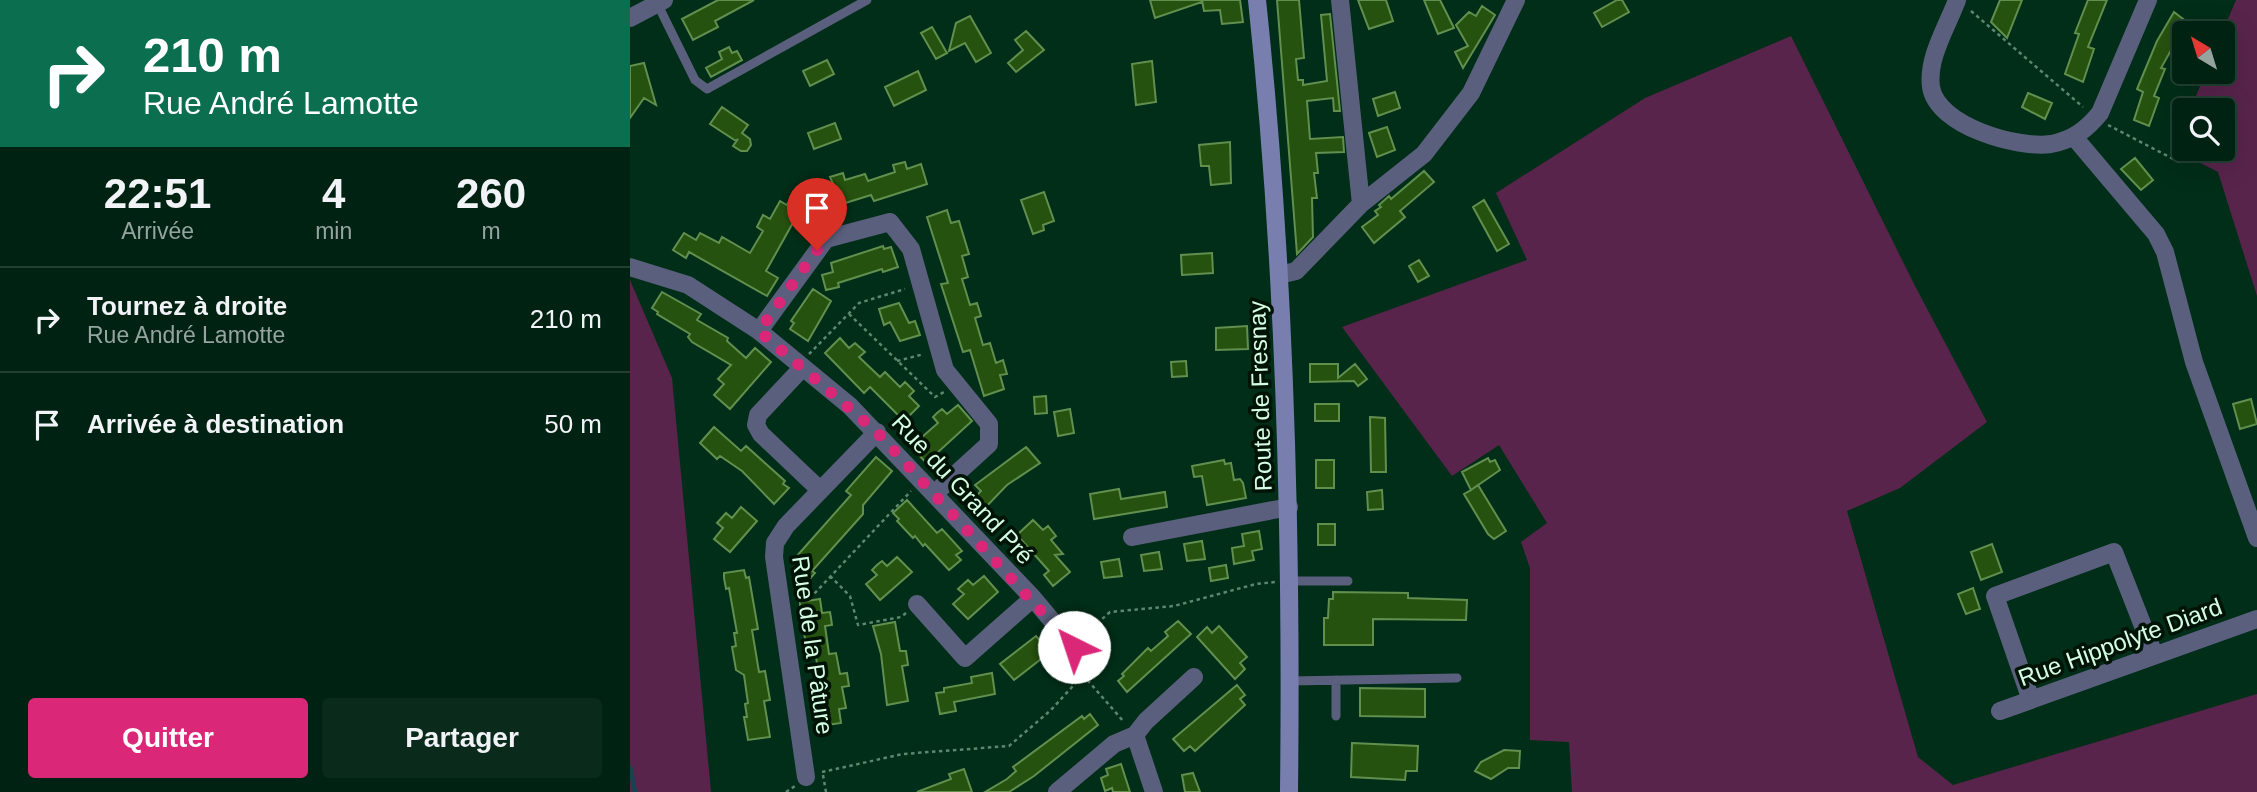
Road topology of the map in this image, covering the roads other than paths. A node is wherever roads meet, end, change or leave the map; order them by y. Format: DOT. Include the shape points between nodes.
graph roads {
  1 [pos="1257,0"];
  2 [pos="1340,0"];
  3 [pos="1516,0"];
  4 [pos="2148,0"];
  5 [pos="867,1"];
  6 [pos="661,2"];
  7 [pos="1963,5"];
  8 [pos="630,18"];
  9 [pos="2074,137"];
  10 [pos="1361,204"];
  11 [pos="630,267"];
  12 [pos="1279,275"];
  13 [pos="759,331"];
  14 [pos="802,365"];
  15 [pos="877,432"];
  16 [pos="928,488"];
  17 [pos="821,490"];
  18 [pos="1289,507"];
  19 [pos="1132,537"];
  20 [pos="2257,538"];
  21 [pos="1291,581"];
  22 [pos="1348,581"];
  23 [pos="1033,598"];
  24 [pos="917,604"];
  25 [pos="2257,619"];
  26 [pos="1074,647"];
  27 [pos="2154,654"];
  28 [pos="1194,677"];
  29 [pos="1457,678"];
  30 [pos="1336,680"];
  31 [pos="1290,681"];
  32 [pos="2031,700"];
  33 [pos="2000,711"];
  34 [pos="1336,716"];
  35 [pos="1135,735"];
  36 [pos="814,775"];
  37 [pos="1057,792"];
  38 [pos="1154,792"];
  39 [pos="1289,792"];
  1 -- 12 [label="street, Route de Fresnay"];
  2 -- 10 [label="street"];
  3 -- 10 [label="street" via="1471,93 1440,134 1424,154"];
  4 -- 9 [label="street" via="2096,118"];
  5 -- 6 [label="lane" via="707,89 695,80"];
  6 -- 8 [label="street"];
  7 -- 9 [label="street" via="1931,66 1931,89 1950,116 1967,128 2013,140 2049,144"];
  9 -- 20 [label="street" via="2156,234 2165,252 2194,362"];
  10 -- 12 [label="street" via="1296,271"];
  11 -- 13 [label="street, Rue du Grand Pré" via="688,285"];
  12 -- 18 [label="street, Route de Fresnay"];
  13 -- 14 [label="street, Rue du Grand Pré"];
  13 -- 16 [label="street" via="826,239 890,222 911,250 945,370 989,424 991,435 989,444"];
  14 -- 15 [label="street, Rue du Grand Pré"];
  14 -- 17 [label="street" via="758,415 756,425"];
  15 -- 16 [label="street, Rue du Grand Pré"];
  15 -- 17 [label="street, Rue de la Pâture"];
  16 -- 23 [label="street, Rue du Grand Pré"];
  17 -- 36 [label="street, Rue de la Pâture" via="775,543 780,599"];
  18 -- 19 [label="street"];
  18 -- 21 [label="street, Route de Fresnay"];
  21 -- 22 [label="lane"];
  21 -- 31 [label="street, Route de Fresnay"];
  23 -- 24 [label="street" via="965,658"];
  23 -- 26 [label="street, Rue du Grand Pré"];
  25 -- 27 [label="street, Rue Hippolyte Diard"];
  27 -- 32 [label="street, Rue Hippolyte Diard"];
  27 -- 32 [label="street" via="2114,552 1995,596"];
  28 -- 35 [label="street"];
  29 -- 30 [label="lane"];
  30 -- 31 [label="lane"];
  30 -- 34 [label="lane"];
  31 -- 39 [label="street, Route de Fresnay"];
  32 -- 33 [label="street, Rue Hippolyte Diard"];
  35 -- 37 [label="street" via="1114,744"];
  35 -- 38 [label="street"];
}
